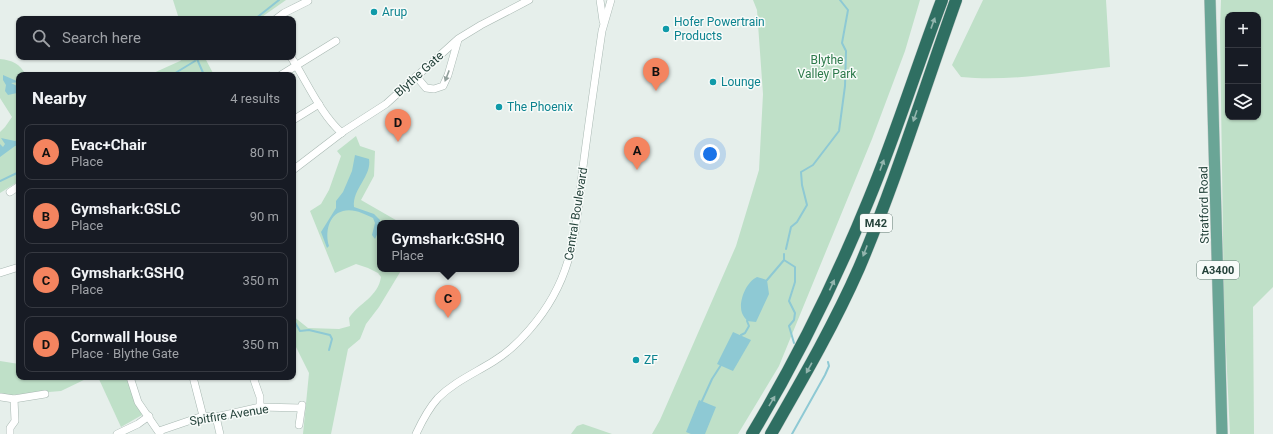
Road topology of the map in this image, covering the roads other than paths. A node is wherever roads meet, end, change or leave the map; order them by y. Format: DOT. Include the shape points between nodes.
graph roads {
  1 [pos="529,0"];
  2 [pos="600,0"];
  3 [pos="611,0"];
  4 [pos="942,0"];
  5 [pos="956,0"];
  6 [pos="964,0"];
  7 [pos="1210,0"];
  8 [pos="308,1"];
  9 [pos="280,16"];
  10 [pos="603,27"];
  11 [pos="458,39"];
  12 [pos="336,41"];
  13 [pos="293,60"];
  14 [pos="297,66"];
  15 [pos="286,72"];
  16 [pos="416,76"];
  17 [pos="924,90"];
  18 [pos="319,104"];
  19 [pos="296,118"];
  20 [pos="342,133"];
  21 [pos="296,168"];
  22 [pos="16,188"];
  23 [pos="10,192"];
  24 [pos="16,268"];
  25 [pos="0,273"];
  26 [pos="131,380"];
  27 [pos="194,380"];
  28 [pos="254,380"];
  29 [pos="45,394"];
  30 [pos="1,397"];
  31 [pos="14,399"];
  32 [pos="260,407"];
  33 [pos="149,416"];
  34 [pos="203,416"];
  35 [pos="216,416"];
  36 [pos="299,425"];
  37 [pos="160,432"];
  38 [pos="10,434"];
  39 [pos="117,434"];
  40 [pos="220,434"];
  41 [pos="416,434"];
  42 [pos="752,434"];
  43 [pos="771,434"];
  44 [pos="1222,434"];
  1 -- 11 [label="street, Blythe Gate"];
  2 -- 10 [label="street"];
  3 -- 10 [label="street"];
  42 -- 4 [label="highway, M42, one-way" via="782,384 840,269 870,198"];
  5 -- 17 [label="highway, M42"];
  6 -- 17 [label="highway"];
  7 -- 44 [label="main road, Stratford Road / A3400"];
  8 -- 9 [label="street"];
  10 -- 41 [label="street, Central Boulevard" via="574,237 565,272 556,293 530,329 512,347 494,361 456,383 438,398 424,416"];
  11 -- 16 [label="street, Blythe Gate"];
  11 -- 16 [label="street, one-way" via="448,76 442,86 426,88"];
  12 -- 14 [label="street"];
  13 -- 14 [label="street"];
  14 -- 15 [label="street"];
  14 -- 18 [label="street"];
  16 -- 20 [label="street, Blythe Gate" via="386,104"];
  17 -- 43 [label="highway, M42, one-way" via="858,268 811,365"];
  18 -- 19 [label="street"];
  18 -- 20 [label="street"];
  20 -- 21 [label="street, Blythe Gate"];
  22 -- 23 [label="street"];
  24 -- 25 [label="street"];
  26 -- 33 [label="street" via="138,402"];
  27 -- 34 [label="street"];
  28 -- 32 [label="street" via="260,397"];
  29 -- 31 [label="street"];
  30 -- 31 [label="street"];
  31 -- 38 [label="street" via="15,421 10,428"];
  32 -- 35 [label="street, Spitfire Avenue"];
  32 -- 36 [label="street, Spitfire Avenue" via="301,406"];
  33 -- 37 [label="street"];
  33 -- 39 [label="street"];
  34 -- 35 [label="street, Spitfire Avenue"];
  34 -- 37 [label="street, Spitfire Avenue"];
  35 -- 40 [label="street"];
}
